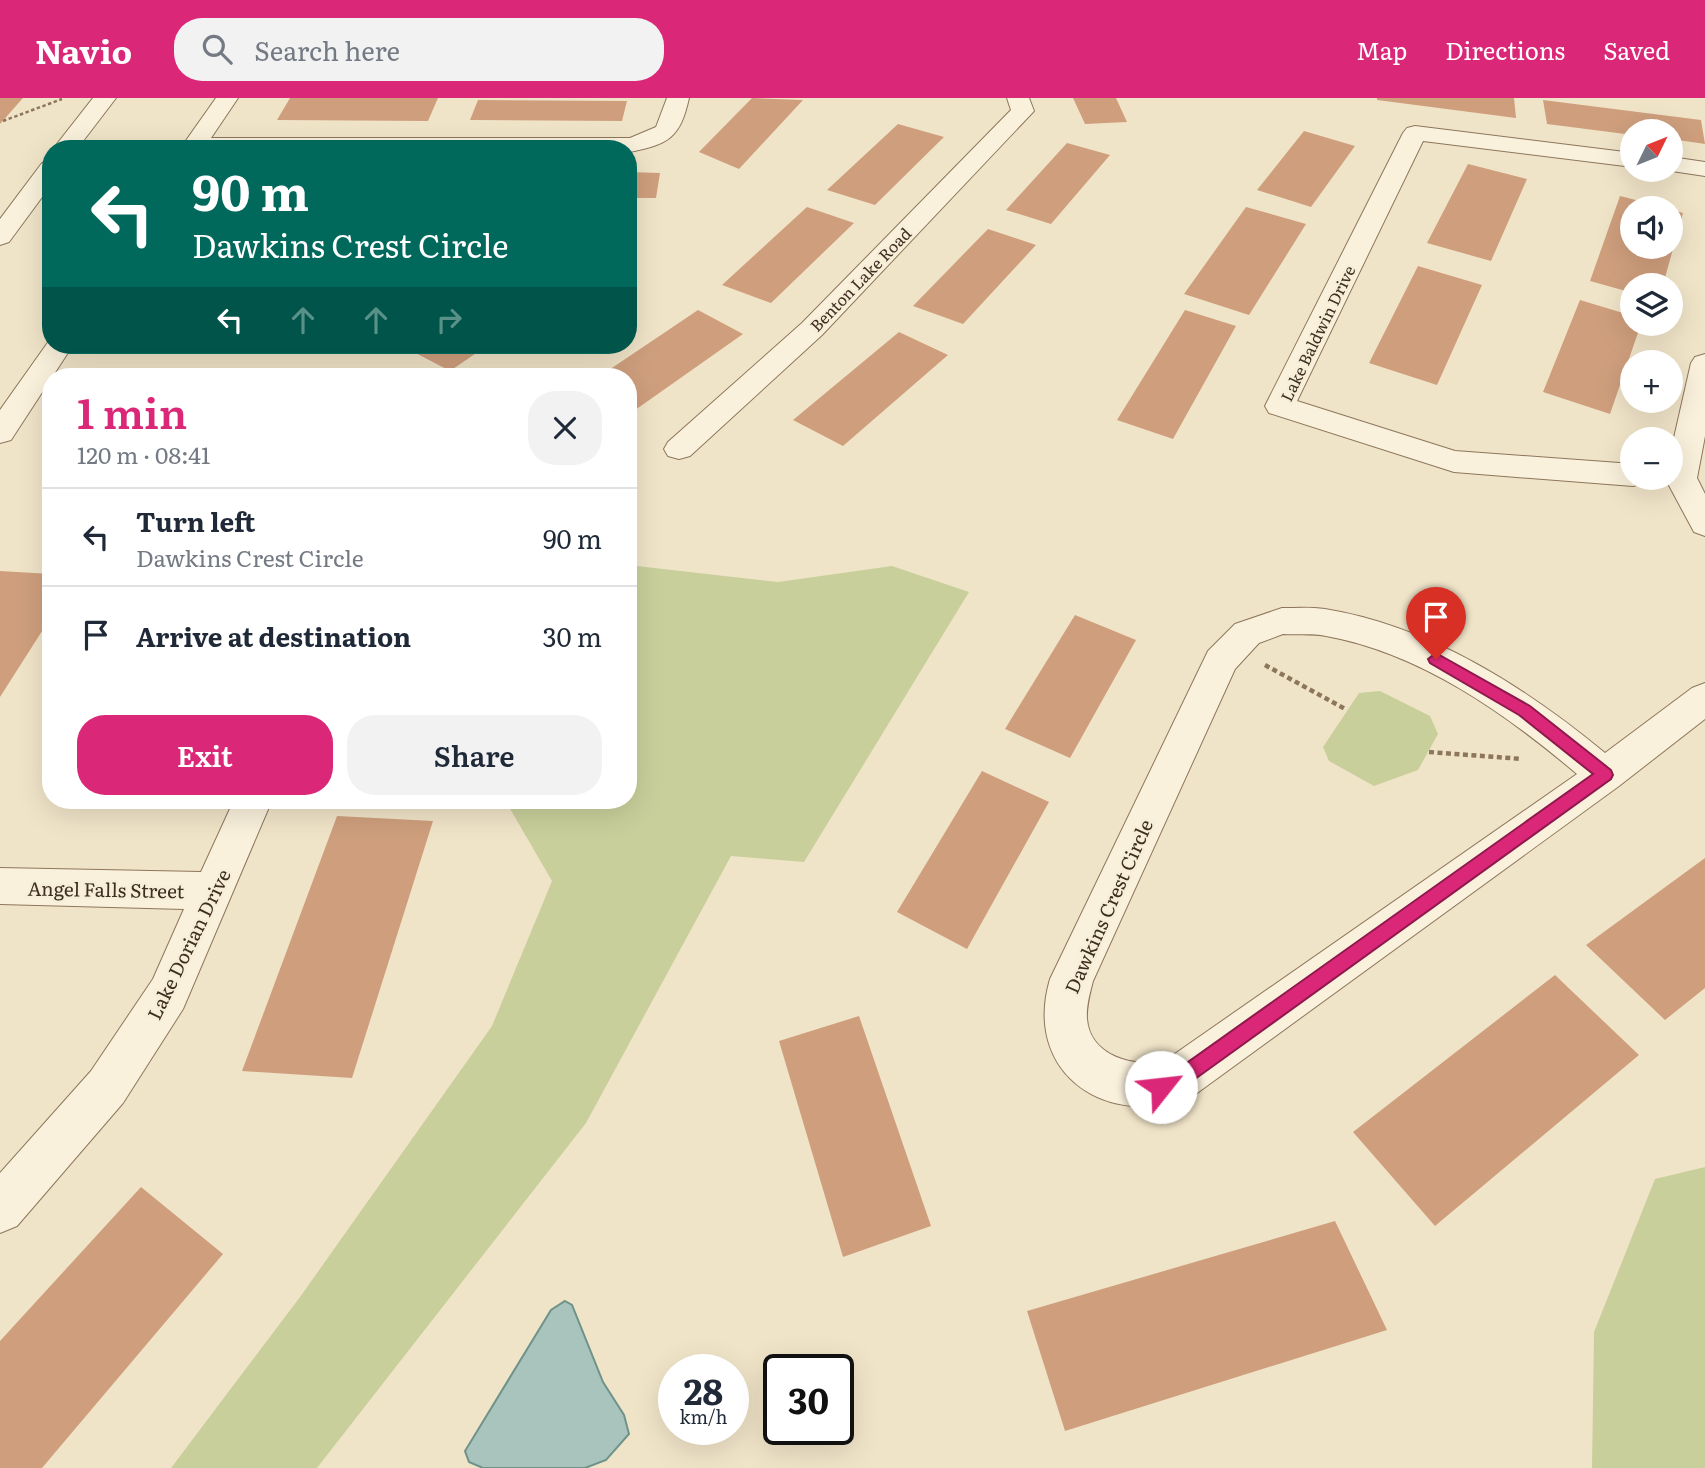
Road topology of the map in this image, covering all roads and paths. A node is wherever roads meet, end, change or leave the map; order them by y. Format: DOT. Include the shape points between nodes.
graph roads {
  1 [pos="66,98"];
  2 [pos="104,98"];
  3 [pos="227,98"];
  4 [pos="678,98"];
  5 [pos="1018,98"];
  6 [pos="3,121"];
  7 [pos="72,140"];
  8 [pos="198,140"];
  9 [pos="637,144"];
  10 [pos="1620,158"];
  11 [pos="1684,166"];
  12 [pos="1705,169"];
  13 [pos="42,179"];
  14 [pos="0,196"];
  15 [pos="29,196"];
  16 [pos="0,237"];
  17 [pos="1705,363"];
  18 [pos="42,370"];
  19 [pos="0,433"];
  20 [pos="679,449"];
  21 [pos="1683,450"];
  22 [pos="1620,474"];
  23 [pos="1683,489"];
  24 [pos="1705,524"];
  25 [pos="1230,646"];
  26 [pos="1705,698"];
  27 [pos="1347,710"];
  28 [pos="1429,752"];
  29 [pos="1531,760"];
  30 [pos="1605,775"];
  31 [pos="249,809"];
  32 [pos="0,887"];
  33 [pos="213,891"];
  34 [pos="0,1209"];
  1 -- 6 [label="path"];
  2 -- 7 [label="street"];
  3 -- 8 [label="street"];
  4 -- 9 [label="street" via="672,125 655,140"];
  5 -- 20 [label="street, Benton Lake Road" via="1023,111 813,329"];
  10 -- 22 [label="street, Lake Baldwin Drive" via="1415,133 1280,406 1454,461"];
  11 -- 12 [label="street"];
  13 -- 15 [label="street"];
  14 -- 15 [label="street"];
  15 -- 16 [label="street"];
  17 -- 21 [label="street"];
  18 -- 19 [label="street"];
  23 -- 24 [label="street"];
  25 -- 27 [label="path"];
  25 -- 30 [label="street" via="1253,629 1296,620 1393,641 1436,659 1525,711"];
  25 -- 30 [label="street, Dawkins Crest Circle" via="1065,1001 1071,1044 1099,1072 1127,1085 1161,1087 1177,1080"];
  26 -- 30 [label="street, Dawkins Crest Circle"];
  28 -- 29 [label="path"];
  31 -- 33 [label="street, Lake Dorian Drive"];
  32 -- 33 [label="street, Angel Falls Street"];
  33 -- 34 [label="street, Lake Dorian Drive" via="168,994 137,1044 107,1087"];
}
